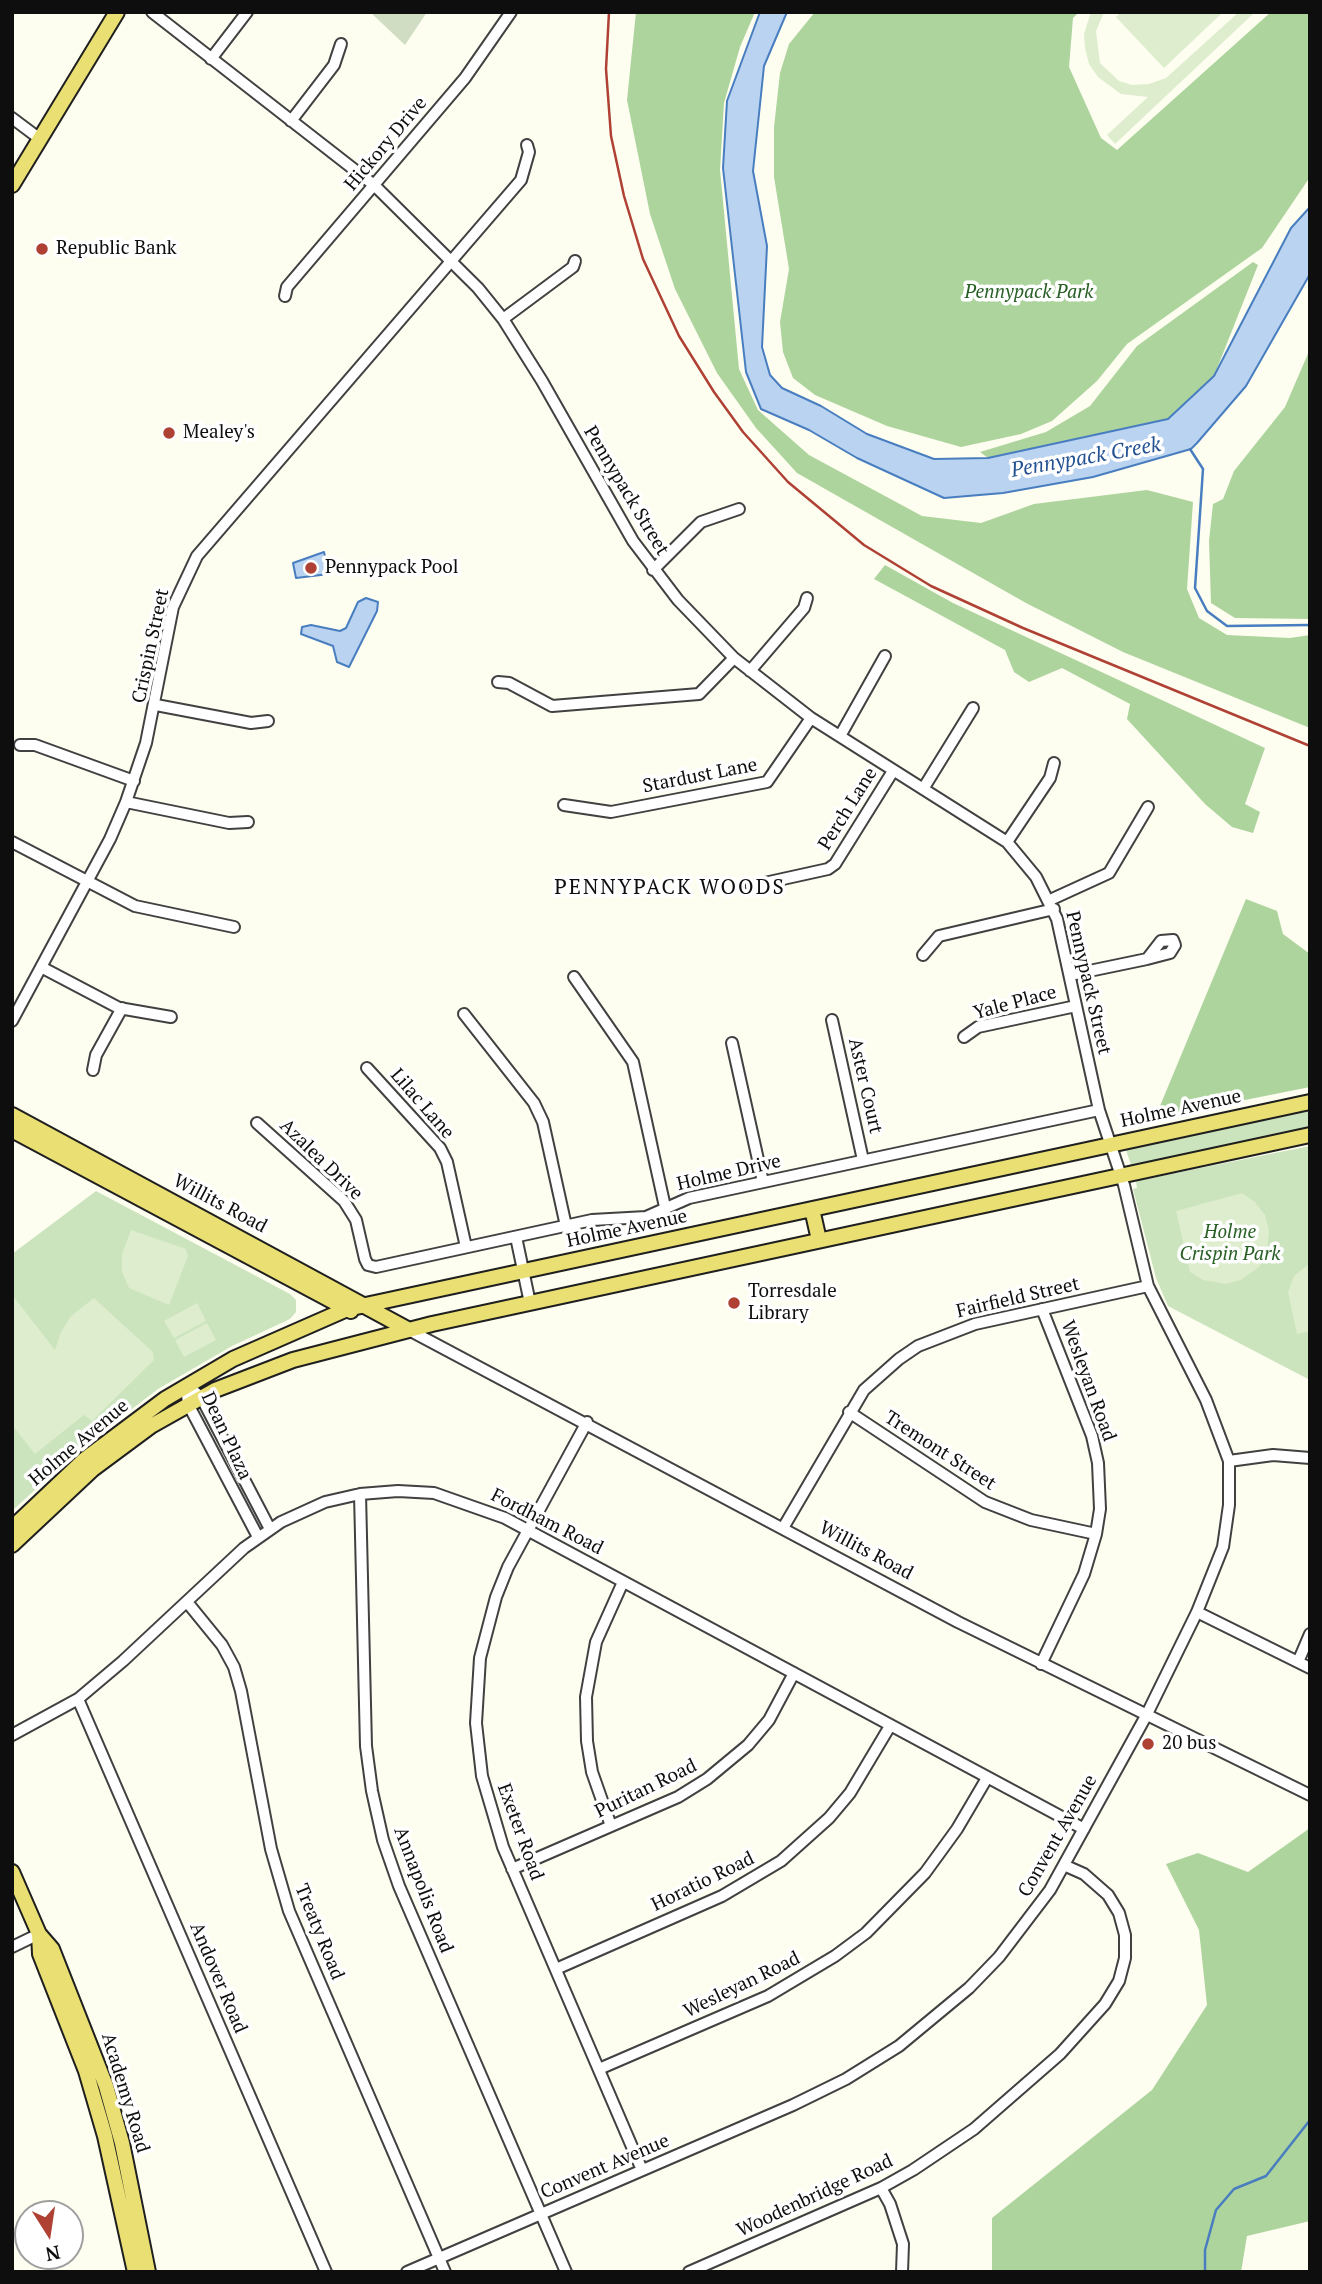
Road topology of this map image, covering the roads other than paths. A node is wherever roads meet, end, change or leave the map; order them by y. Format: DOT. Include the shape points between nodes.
graph roads {
  1 [pos="117,12"];
  2 [pos="152,12"];
  3 [pos="247,12"];
  4 [pos="511,12"];
  5 [pos="341,44"];
  6 [pos="211,59"];
  7 [pos="12,118"];
  8 [pos="291,121"];
  9 [pos="40,139"];
  10 [pos="527,145"];
  11 [pos="12,185"];
  12 [pos="374,186"];
  13 [pos="450,259"];
  14 [pos="575,261"];
  15 [pos="285,296"];
  16 [pos="503,319"];
  17 [pos="738,509"];
  18 [pos="653,570"];
  19 [pos="807,598"];
  20 [pos="885,656"];
  21 [pos="734,658"];
  22 [pos="750,671"];
  23 [pos="498,682"];
  24 [pos="156,705"];
  25 [pos="973,708"];
  26 [pos="811,718"];
  27 [pos="268,721"];
  28 [pos="840,736"];
  29 [pos="20,745"];
  30 [pos="1054,762"];
  31 [pos="893,771"];
  32 [pos="134,781"];
  33 [pos="923,789"];
  34 [pos="126,802"];
  35 [pos="564,805"];
  36 [pos="1148,807"];
  37 [pos="248,822"];
  38 [pos="12,842"];
  39 [pos="1007,842"];
  40 [pos="88,881"];
  41 [pos="751,886"];
  42 [pos="1052,904"];
  43 [pos="234,927"];
  44 [pos="923,955"];
  45 [pos="1147,958"];
  46 [pos="41,967"];
  47 [pos="1070,975"];
  48 [pos="574,977"];
  49 [pos="1076,1006"];
  50 [pos="122,1008"];
  51 [pos="464,1014"];
  52 [pos="171,1017"];
  53 [pos="832,1020"];
  54 [pos="12,1021"];
  55 [pos="964,1037"];
  56 [pos="732,1044"];
  57 [pos="367,1068"];
  58 [pos="93,1070"];
  59 [pos="1310,1102"];
  60 [pos="1099,1110"];
  61 [pos="12,1115"];
  62 [pos="257,1123"];
  63 [pos="12,1130"];
  64 [pos="1310,1135"];
  65 [pos="1108,1144"];
  66 [pos="863,1160"];
  67 [pos="1120,1177"];
  68 [pos="763,1182"];
  69 [pos="665,1207"];
  70 [pos="812,1209"];
  71 [pos="566,1226"];
  72 [pos="516,1237"];
  73 [pos="819,1240"];
  74 [pos="466,1247"];
  75 [pos="368,1265"];
  76 [pos="523,1271"];
  77 [pos="1147,1286"];
  78 [pos="530,1303"];
  79 [pos="367,1305"];
  80 [pos="1042,1309"];
  81 [pos="347,1310"];
  82 [pos="409,1330"];
  83 [pos="186,1385"];
  84 [pos="194,1401"];
  85 [pos="849,1412"];
  86 [pos="587,1422"];
  87 [pos="1310,1458"];
  88 [pos="1229,1461"];
  89 [pos="360,1494"];
  90 [pos="12,1528"];
  91 [pos="783,1528"];
  92 [pos="270,1529"];
  93 [pos="528,1530"];
  94 [pos="1096,1534"];
  95 [pos="258,1537"];
  96 [pos="12,1545"];
  97 [pos="623,1582"];
  98 [pos="187,1602"];
  99 [pos="1197,1612"];
  100 [pos="1310,1634"];
  101 [pos="1298,1662"];
  102 [pos="1041,1664"];
  103 [pos="1310,1668"];
  104 [pos="794,1673"];
  105 [pos="78,1699"];
  106 [pos="1146,1716"];
  107 [pos="890,1726"];
  108 [pos="12,1735"];
  109 [pos="987,1778"];
  110 [pos="1310,1795"];
  111 [pos="611,1826"];
  112 [pos="1084,1829"];
  113 [pos="1066,1866"];
  114 [pos="512,1869"];
  115 [pos="12,1872"];
  116 [pos="38,1934"];
  117 [pos="12,1947"];
  118 [pos="556,1969"];
  119 [pos="598,2068"];
  120 [pos="642,2170"];
  121 [pos="880,2188"];
  122 [pos="541,2214"];
  123 [pos="439,2258"];
  124 [pos="135,2272"];
  125 [pos="148,2272"];
  126 [pos="326,2272"];
  127 [pos="407,2272"];
  128 [pos="445,2272"];
  129 [pos="566,2272"];
  130 [pos="689,2272"];
  131 [pos="902,2272"];
  1 -- 9 [label="main road"];
  2 -- 6 [label="street, Pennypack Street"];
  3 -- 6 [label="street"];
  4 -- 12 [label="street, Hickory Drive" via="465,78"];
  5 -- 8 [label="street" via="334,65"];
  6 -- 8 [label="street, Pennypack Street"];
  7 -- 9 [label="street"];
  8 -- 12 [label="street, Pennypack Street"];
  9 -- 11 [label="main road"];
  10 -- 13 [label="street, Crispin Street" via="521,180"];
  12 -- 13 [label="street, Pennypack Street"];
  12 -- 15 [label="street, Hickory Drive" via="286,287"];
  13 -- 16 [label="street, Pennypack Street"];
  13 -- 24 [label="street, Crispin Street" via="197,556 173,607"];
  14 -- 16 [label="street"];
  16 -- 18 [label="street, Pennypack Street"];
  17 -- 18 [label="street" via="701,522"];
  18 -- 21 [label="street, Pennypack Street"];
  19 -- 22 [label="street" via="804,608"];
  20 -- 28 [label="street"];
  21 -- 22 [label="street, Pennypack Street"];
  21 -- 23 [label="street" via="699,694 552,706 509,683"];
  22 -- 26 [label="street, Pennypack Street"];
  24 -- 27 [label="street" via="251,723"];
  24 -- 32 [label="street, Crispin Street"];
  25 -- 33 [label="street"];
  26 -- 28 [label="street, Pennypack Street"];
  26 -- 35 [label="street, Stardust Lane" via="767,782 611,811"];
  28 -- 31 [label="street, Pennypack Street"];
  29 -- 32 [label="street" via="35,745"];
  30 -- 39 [label="street" via="1050,778"];
  31 -- 33 [label="street, Pennypack Street"];
  31 -- 41 [label="street, Perch Lane" via="832,866"];
  32 -- 34 [label="street, Crispin Street"];
  33 -- 39 [label="street, Pennypack Street"];
  34 -- 37 [label="street" via="229,823"];
  34 -- 40 [label="street, Crispin Street"];
  36 -- 42 [label="street" via="1109,873"];
  38 -- 40 [label="street"];
  39 -- 42 [label="street, Pennypack Street"];
  40 -- 43 [label="street" via="144,909"];
  40 -- 46 [label="street, Crispin Street"];
  42 -- 44 [label="street" via="939,936"];
  42 -- 47 [label="street, Pennypack Street"];
  45 -- 47 [label="street, Yale Place"];
  46 -- 50 [label="street"];
  46 -- 54 [label="street, Crispin Street"];
  47 -- 49 [label="street, Pennypack Street"];
  48 -- 69 [label="street" via="633,1062"];
  49 -- 55 [label="street, Yale Place" via="978,1027"];
  49 -- 60 [label="street, Pennypack Street"];
  50 -- 52 [label="street"];
  50 -- 58 [label="street" via="96,1055"];
  51 -- 71 [label="street" via="534,1102"];
  53 -- 66 [label="street, Aster Court"];
  56 -- 68 [label="street"];
  57 -- 74 [label="street, Lilac Lane" via="440,1148"];
  59 -- 65 [label="main road, Holme Avenue"];
  60 -- 65 [label="street, Pennypack Street"];
  60 -- 66 [label="street, Holme Drive"];
  61 -- 79 [label="main road, Willits Road"];
  62 -- 75 [label="street, Azalea Drive" via="352,1211"];
  63 -- 81 [label="main road, Willits Road"];
  64 -- 67 [label="main road, Holme Avenue"];
  65 -- 67 [label="street, Pennypack Street"];
  65 -- 70 [label="main road, Holme Avenue"];
  66 -- 68 [label="street, Holme Drive"];
  67 -- 73 [label="main road, Holme Avenue"];
  67 -- 77 [label="street, Convent Avenue"];
  68 -- 69 [label="street, Holme Drive"];
  69 -- 71 [label="street, Holme Drive" via="646,1217"];
  70 -- 73 [label="main road"];
  70 -- 76 [label="main road, Holme Avenue"];
  71 -- 72 [label="street, Holme Drive"];
  72 -- 74 [label="street, Holme Drive"];
  72 -- 76 [label="street"];
  73 -- 78 [label="main road, Holme Avenue"];
  74 -- 75 [label="street, Holme Drive"];
  76 -- 78 [label="street"];
  76 -- 79 [label="main road, Holme Avenue"];
  77 -- 80 [label="street, Fairfield Street"];
  77 -- 88 [label="street, Convent Avenue" via="1206,1401"];
  78 -- 82 [label="main road, Holme Avenue"];
  79 -- 81 [label="main road, Holme Avenue"];
  79 -- 82 [label="main road, Willits Road"];
  80 -- 85 [label="street, Fairfield Street" via="975,1324 918,1346 880,1373"];
  80 -- 94 [label="street, Wesleyan Road" via="1092,1436 1100,1487"];
  81 -- 82 [label="main road, Willits Road"];
  81 -- 83 [label="main road, Holme Avenue" via="256,1348"];
  82 -- 84 [label="main road, Holme Avenue" via="293,1360"];
  82 -- 86 [label="street, Willits Road"];
  83 -- 84 [label="street, Dean Plaza"];
  83 -- 90 [label="main road, Holme Avenue" via="94,1452"];
  84 -- 92 [label="street, Dean Plaza"];
  84 -- 95 [label="street, Dean Plaza"];
  84 -- 96 [label="main road, Holme Avenue" via="107,1458"];
  85 -- 91 [label="street, Fairfield Street"];
  85 -- 94 [label="street, Tremont Street" via="985,1502 1031,1520"];
  86 -- 91 [label="street, Willits Road"];
  86 -- 93 [label="street, Exeter Road"];
  87 -- 88 [label="street" via="1273,1455"];
  88 -- 99 [label="street, Convent Avenue" via="1223,1547"];
  89 -- 92 [label="street, Fordham Road" via="299,1512"];
  89 -- 93 [label="street, Fordham Road" via="434,1493"];
  89 -- 122 [label="street, Annapolis Road" via="366,1746 383,1840"];
  91 -- 102 [label="street, Willits Road"];
  92 -- 95 [label="street, Fordham Road"];
  93 -- 97 [label="street, Fordham Road"];
  93 -- 114 [label="street, Exeter Road" via="496,1597 485,1633 477,1691 482,1776"];
  94 -- 102 [label="street, Wesleyan Road" via="1084,1574"];
  95 -- 98 [label="street, Fordham Road"];
  97 -- 104 [label="street, Fordham Road"];
  97 -- 111 [label="street" via="596,1642 586,1697 592,1772"];
  98 -- 105 [label="street, Fordham Road"];
  98 -- 123 [label="street, Treaty Road" via="234,1667 271,1849 289,1911"];
  99 -- 101 [label="street"];
  99 -- 106 [label="street, Convent Avenue"];
  100 -- 101 [label="street"];
  101 -- 103 [label="street"];
  102 -- 106 [label="street, Willits Road"];
  104 -- 107 [label="street, Fordham Road"];
  104 -- 111 [label="street, Puritan Road" via="769,1720 728,1763 678,1797"];
  105 -- 108 [label="street, Fordham Road"];
  105 -- 126 [label="street, Andover Road"];
  106 -- 110 [label="street, Willits Road"];
  106 -- 112 [label="street, Convent Avenue"];
  107 -- 109 [label="street, Fordham Road"];
  107 -- 118 [label="street, Horatio Road" via="850,1793 781,1861 722,1896"];
  109 -- 112 [label="street, Fordham Road"];
  109 -- 119 [label="street, Wesleyan Road" via="925,1873 845,1948 768,1996"];
  111 -- 114 [label="street, Puritan Road"];
  112 -- 113 [label="street, Convent Avenue"];
  113 -- 120 [label="street, Convent Avenue" via="999,1957 900,2046 846,2080"];
  113 -- 121 [label="street, Woodenbridge Road" via="1084,1874 1108,1895 1119,1913 1125,1935 1119,1981 1105,2004 1022,2090 974,2129"];
  114 -- 118 [label="street, Exeter Road"];
  115 -- 116 [label="main road, Academy Road"];
  116 -- 117 [label="street"];
  116 -- 124 [label="main road, Academy Road" via="40,1954 99,2113"];
  116 -- 125 [label="main road, Academy Road" via="52,1949 107,2087"];
  118 -- 119 [label="street, Exeter Road"];
  119 -- 120 [label="street, Exeter Road"];
  120 -- 122 [label="street, Convent Avenue"];
  121 -- 130 [label="street, Woodenbridge Road"];
  121 -- 131 [label="street" via="903,2244"];
  122 -- 123 [label="street, Convent Avenue"];
  122 -- 129 [label="street, Annapolis Road"];
  123 -- 127 [label="street, Convent Avenue"];
  123 -- 128 [label="street, Treaty Road"];
}
